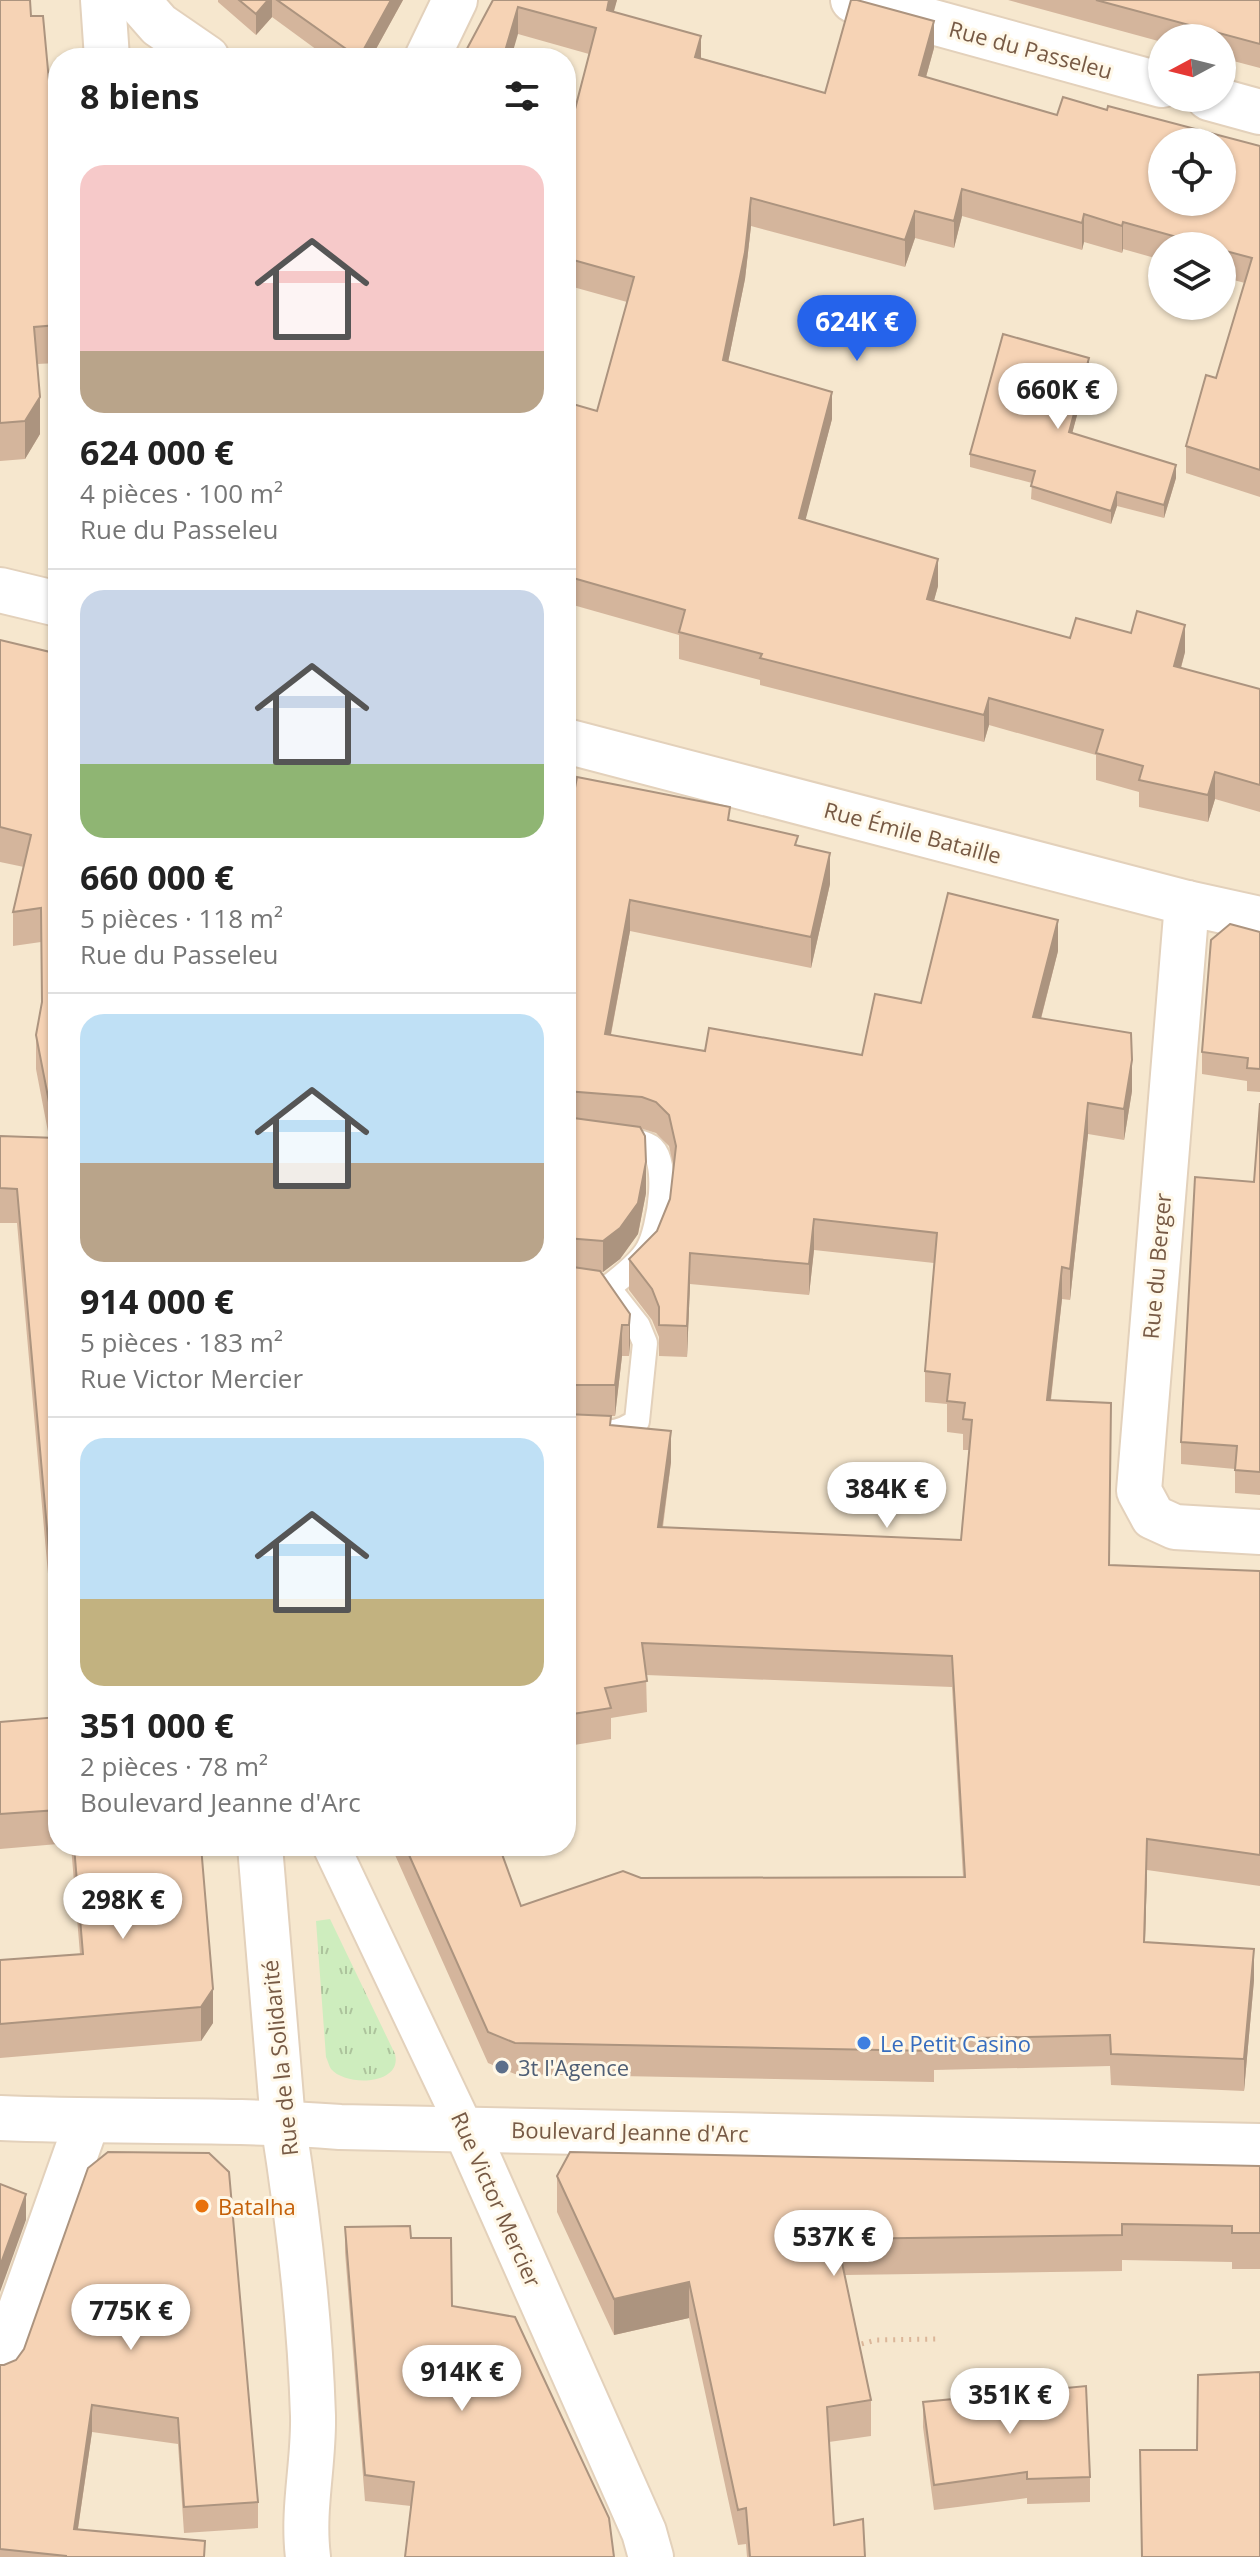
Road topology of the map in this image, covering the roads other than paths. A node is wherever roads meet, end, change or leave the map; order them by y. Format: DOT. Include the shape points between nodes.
graph roads {
  1 [pos="103,0"];
  2 [pos="137,0"];
  3 [pos="455,0"];
  4 [pos="853,0"];
  5 [pos="106,48"];
  6 [pos="192,48"];
  7 [pos="432,48"];
  8 [pos="1148,81"];
  9 [pos="1236,105"];
  10 [pos="1260,112"];
  11 [pos="0,590"];
  12 [pos="48,602"];
  13 [pos="576,744"];
  14 [pos="1187,903"];
  15 [pos="1260,919"];
  16 [pos="576,1136"];
  17 [pos="576,1285"];
  18 [pos="608,1288"];
  19 [pos="576,1431"];
  20 [pos="1260,1532"];
  21 [pos="261,1856"];
  22 [pos="336,1856"];
  23 [pos="0,2118"];
  24 [pos="87,2122"];
  25 [pos="283,2122"];
  26 [pos="465,2128"];
  27 [pos="1260,2146"];
  28 [pos="0,2367"];
  29 [pos="308,2557"];
  30 [pos="651,2557"];
  1 -- 5 [label="street"];
  2 -- 6 [label="street" via="159,25"];
  3 -- 7 [label="street"];
  4 -- 8 [label="street, Rue du Passeleu"];
  9 -- 10 [label="street"];
  11 -- 12 [label="street"];
  13 -- 14 [label="street, Rue Émile Bataille"];
  14 -- 15 [label="street, Rue Émile Bataille"];
  14 -- 20 [label="street, Rue du Berger" via="1139,1491 1153,1517 1175,1527"];
  16 -- 18 [label="lane" via="647,1145 658,1153 662,1169 655,1236 647,1253"];
  17 -- 18 [label="lane"];
  18 -- 19 [label="lane" via="645,1343 637,1421 626,1431 611,1434"];
  21 -- 25 [label="street, Rue de la Solidarité"];
  22 -- 26 [label="street, Rue Victor Mercier"];
  23 -- 24 [label="street, Boulevard Jeanne d'Arc"];
  24 -- 25 [label="street, Boulevard Jeanne d'Arc"];
  24 -- 28 [label="street"];
  25 -- 26 [label="street, Boulevard Jeanne d'Arc"];
  25 -- 29 [label="street, Rue de la Solidarité" via="313,2418 304,2525"];
  26 -- 27 [label="street, Boulevard Jeanne d'Arc"];
  26 -- 30 [label="street, Rue Victor Mercier"];
}
